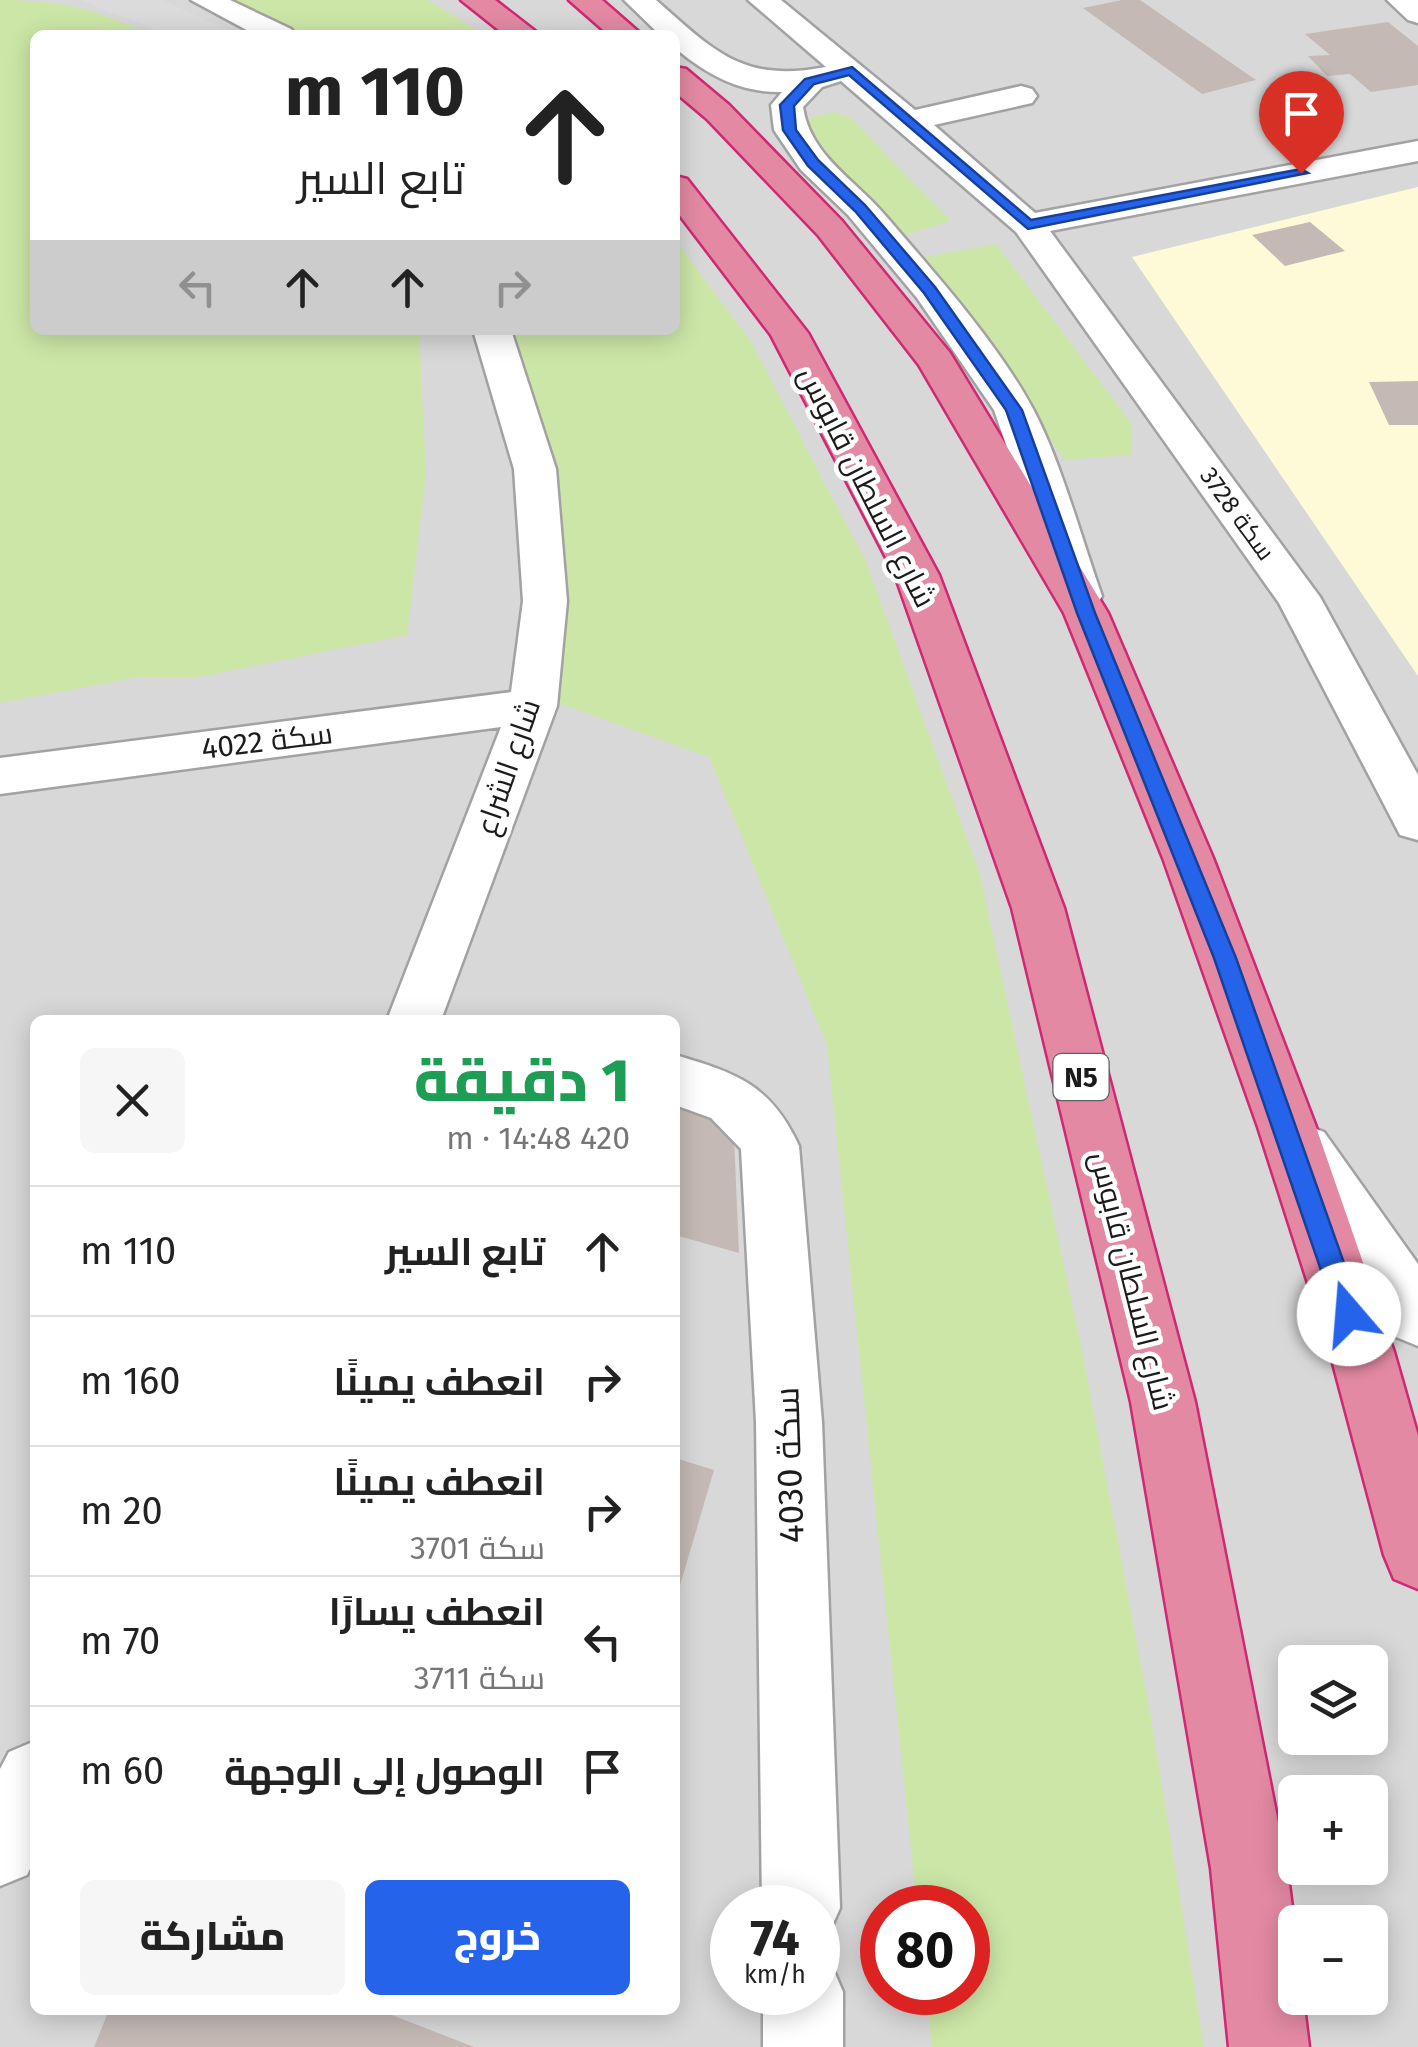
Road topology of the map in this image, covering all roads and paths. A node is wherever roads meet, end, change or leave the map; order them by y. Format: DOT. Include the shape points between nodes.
graph roads {
  1 [pos="206,0"];
  2 [pos="476,0"];
  3 [pos="584,0"];
  4 [pos="639,0"];
  5 [pos="764,0"];
  6 [pos="1402,0"];
  7 [pos="1418,14"];
  8 [pos="269,30"];
  9 [pos="518,30"];
  10 [pos="621,30"];
  11 [pos="675,30"];
  12 [pos="680,34"];
  13 [pos="852,70"];
  14 [pos="680,80"];
  15 [pos="810,81"];
  16 [pos="913,84"];
  17 [pos="877,93"];
  18 [pos="1021,96"];
  19 [pos="908,121"];
  20 [pos="1418,150"];
  21 [pos="680,192"];
  22 [pos="1028,225"];
  23 [pos="494,335"];
  24 [pos="1086,613"];
  25 [pos="533,706"];
  26 [pos="0,776"];
  27 [pos="1418,820"];
  28 [pos="432,1015"];
  29 [pos="680,1081"];
  30 [pos="1287,1127"];
  31 [pos="1418,1316"];
  32 [pos="1418,1556"];
  33 [pos="30,1788"];
  34 [pos="0,1848"];
  35 [pos="800,1885"];
  36 [pos="802,2015"];
  37 [pos="803,2047"];
  38 [pos="1269,2047"];
  1 -- 8 [label="street"];
  2 -- 9 [label="highway"];
  3 -- 10 [label="highway"];
  4 -- 11 [label="street"];
  5 -- 13 [label="street, سكة 3728"];
  6 -- 7 [label="street"];
  12 -- 15 [label="street" via="730,76"];
  13 -- 15 [label="street"];
  13 -- 17 [label="street, سكة 3728"];
  14 -- 24 [label="highway" via="830,228 936,361"];
  15 -- 24 [label="street" via="787,105 790,130 930,290 1014,410"];
  16 -- 17 [label="street"];
  17 -- 19 [label="street, سكة 3728"];
  18 -- 19 [label="street"];
  19 -- 22 [label="street, سكة 3728"];
  20 -- 22 [label="street"];
  21 -- 38 [label="highway, شارع السلطان قابوس / N5" via="789,332 917,575 1038,908 1163,1402 1248,1868"];
  22 -- 27 [label="street, سكة 3728" via="1298,597"];
  23 -- 25 [label="street, شارع الشراع" via="534,469 546,601"];
  24 -- 30 [label="highway" via="1188,858"];
  25 -- 26 [label="street, سكة 4022"];
  25 -- 28 [label="street, شارع الشراع"];
  29 -- 35 [label="street, سكة 4030" via="718,1092 754,1115 770,1146 789,1422"];
  30 -- 31 [label="street"];
  30 -- 32 [label="highway" via="1362,1352"];
  33 -- 34 [label="street"];
  36 -- 37 [label="street"];
}
